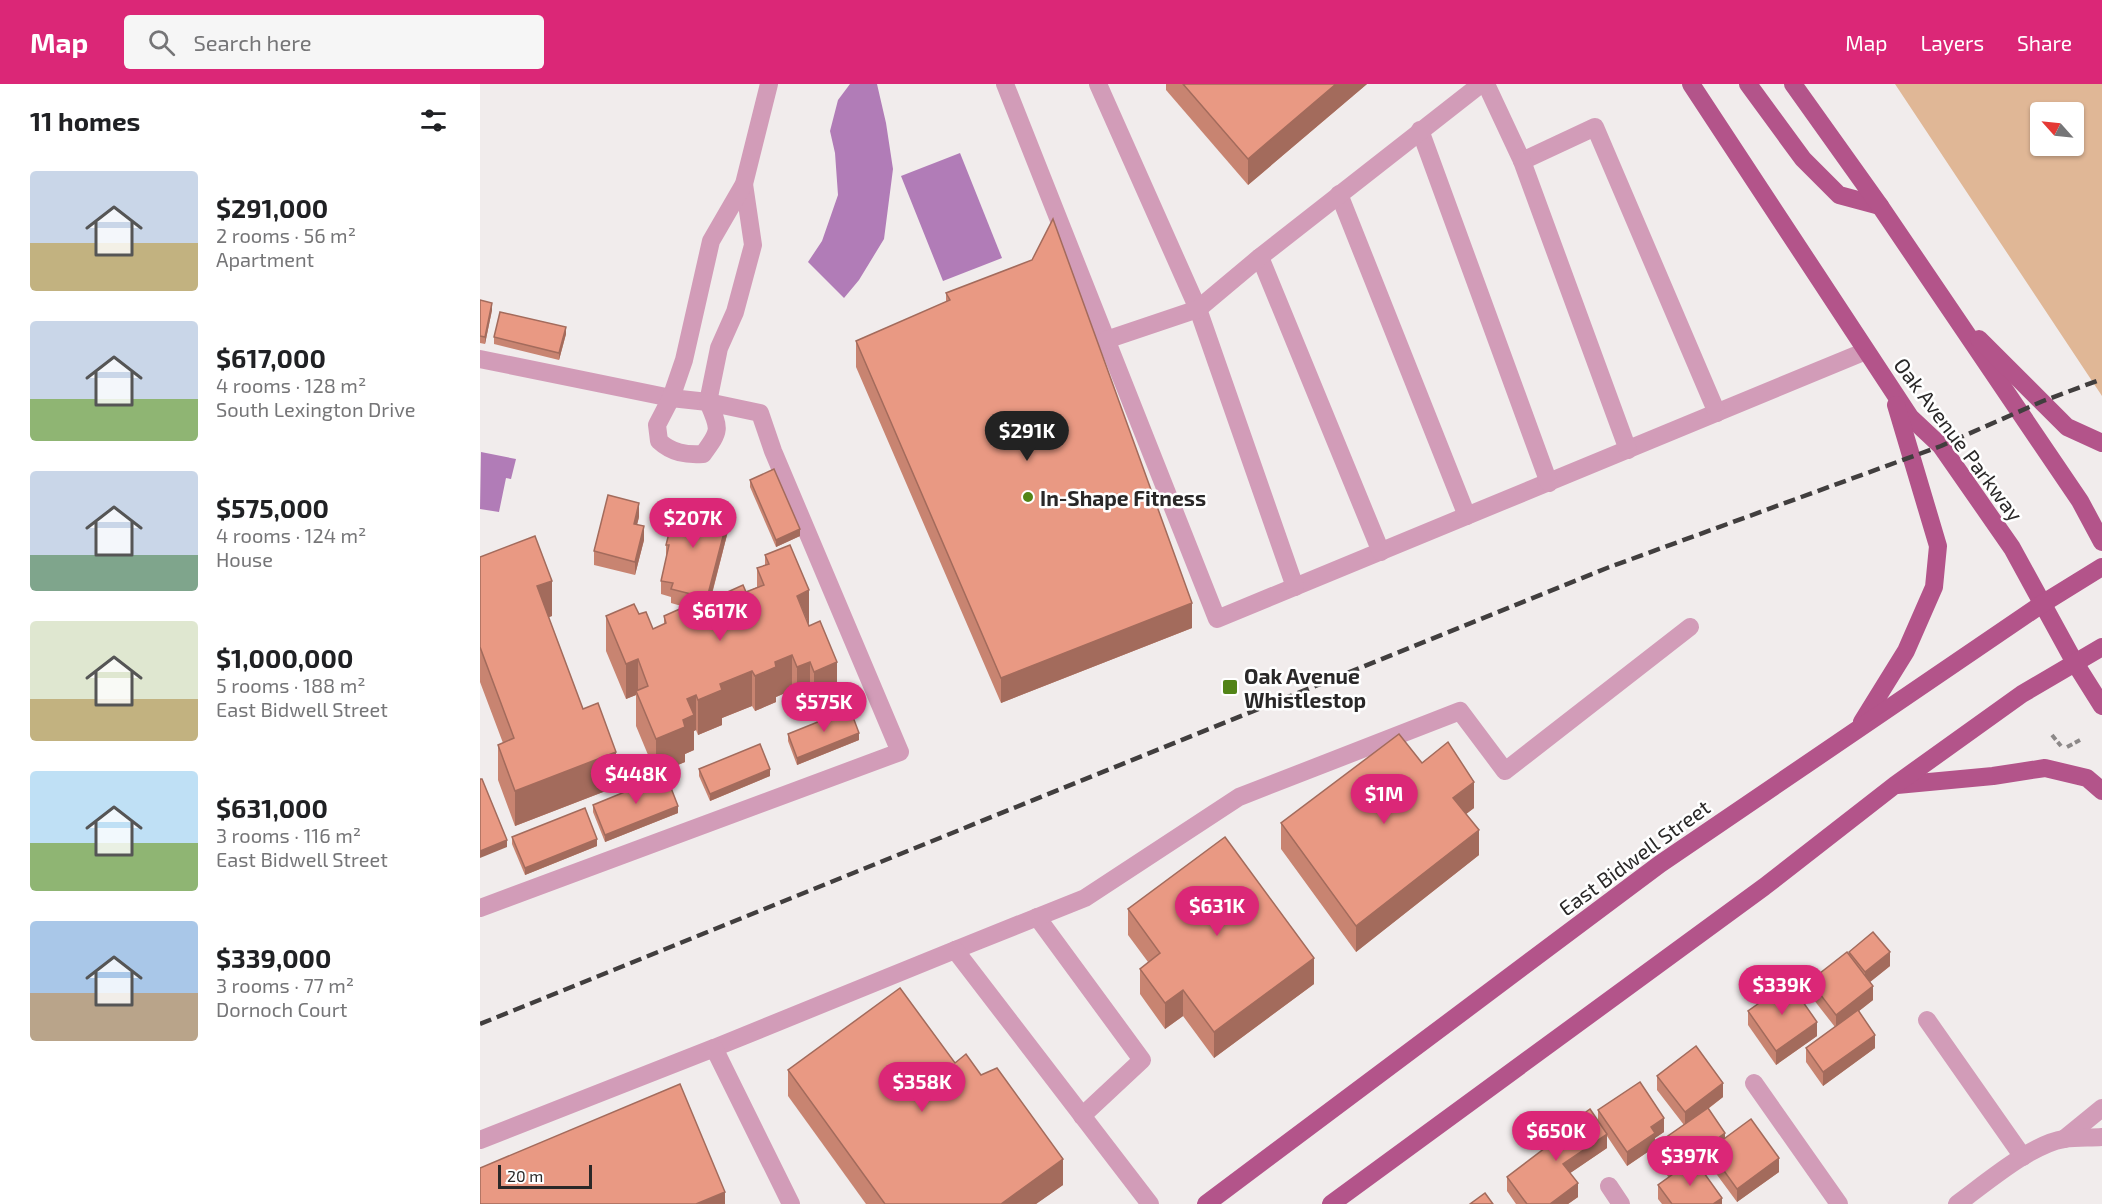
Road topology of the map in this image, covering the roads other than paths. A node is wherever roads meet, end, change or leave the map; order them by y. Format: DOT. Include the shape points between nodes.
graph roads {
  1 [pos="768,84"];
  2 [pos="1005,84"];
  3 [pos="1098,84"];
  4 [pos="1481,84"];
  5 [pos="1486,84"];
  6 [pos="1691,84"];
  7 [pos="1748,84"];
  8 [pos="1793,84"];
  9 [pos="1420,130"];
  10 [pos="1522,161"];
  11 [pos="744,184"];
  12 [pos="1339,194"];
  13 [pos="1880,206"];
  14 [pos="1260,257"];
  15 [pos="1198,309"];
  16 [pos="1951,312"];
  17 [pos="1106,340"];
  18 [pos="1866,351"];
  19 [pos="480,359"];
  20 [pos="1891,389"];
  21 [pos="671,398"];
  22 [pos="708,402"];
  23 [pos="1717,413"];
  24 [pos="2102,443"];
  25 [pos="1628,450"];
  26 [pos="1549,483"];
  27 [pos="1467,516"];
  28 [pos="2102,542"];
  29 [pos="1381,552"];
  30 [pos="2102,567"];
  31 [pos="1295,587"];
  32 [pos="2042,604"];
  33 [pos="1690,627"];
  34 [pos="2102,647"];
  35 [pos="2074,663"];
  36 [pos="2102,706"];
  37 [pos="1857,729"];
  38 [pos="1895,785"];
  39 [pos="2102,791"];
  40 [pos="480,908"];
  41 [pos="1037,917"];
  42 [pos="955,950"];
  43 [pos="1927,1020"];
  44 [pos="714,1048"];
  45 [pos="1754,1083"];
  46 [pos="2102,1108"];
  47 [pos="1083,1116"];
  48 [pos="2102,1137"];
  49 [pos="2064,1138"];
  50 [pos="480,1140"];
  51 [pos="2023,1157"];
  52 [pos="1608,1186"];
  53 [pos="791,1204"];
  54 [pos="1150,1204"];
  55 [pos="1206,1204"];
  56 [pos="1331,1204"];
  57 [pos="1622,1204"];
  58 [pos="1839,1204"];
  59 [pos="1956,1204"];
  1 -- 11 [label="street"];
  2 -- 17 [label="street"];
  3 -- 15 [label="street"];
  4 -- 9 [label="street"];
  5 -- 10 [label="street"];
  6 -- 18 [label="main road, Oak Avenue Parkway"];
  7 -- 13 [label="main road" via="1803,159 1839,195"];
  8 -- 13 [label="main road"];
  9 -- 12 [label="street"];
  9 -- 26 [label="street"];
  10 -- 23 [label="street" via="1595,127"];
  10 -- 25 [label="street"];
  11 -- 21 [label="street" via="711,241 684,360"];
  11 -- 22 [label="street" via="753,245 735,312 719,348"];
  12 -- 14 [label="street"];
  12 -- 27 [label="street"];
  13 -- 16 [label="main road"];
  14 -- 15 [label="street"];
  14 -- 29 [label="street"];
  15 -- 17 [label="street"];
  15 -- 31 [label="street"];
  16 -- 24 [label="main road" via="2067,427"];
  16 -- 28 [label="main road" via="2080,501"];
  17 -- 31 [label="street" via="1217,619"];
  18 -- 20 [label="main road, Oak Avenue Parkway"];
  18 -- 23 [label="street"];
  19 -- 21 [label="street"];
  20 -- 32 [label="main road, Oak Avenue Parkway" via="1910,417 1941,446 2012,548"];
  20 -- 37 [label="main road" via="1938,546 1934,587 1906,651"];
  21 -- 22 [label="street"];
  21 -- 22 [label="street" via="657,424 659,441 686,455 703,454 715,439 718,425"];
  22 -- 40 [label="street" via="760,413 900,753"];
  23 -- 25 [label="street"];
  25 -- 26 [label="street"];
  26 -- 27 [label="street"];
  27 -- 29 [label="street"];
  29 -- 31 [label="street"];
  30 -- 32 [label="main road, East Bidwell Street"];
  32 -- 35 [label="main road, Oak Avenue Parkway"];
  32 -- 37 [label="main road, East Bidwell Street"];
  33 -- 41 [label="street" via="1505,771 1460,711 1239,797 1085,898"];
  34 -- 35 [label="main road"];
  35 -- 36 [label="main road, Oak Avenue Parkway"];
  35 -- 38 [label="main road" via="2022,694"];
  37 -- 55 [label="main road, East Bidwell Street" via="1660,864"];
  38 -- 39 [label="main road" via="2045,768 2087,778"];
  38 -- 56 [label="main road" via="1764,887"];
  41 -- 42 [label="street"];
  41 -- 47 [label="street" via="1142,1060"];
  42 -- 44 [label="street"];
  42 -- 47 [label="street"];
  43 -- 51 [label="street"];
  44 -- 50 [label="street"];
  44 -- 53 [label="street"];
  45 -- 58 [label="street"];
  46 -- 49 [label="street"];
  47 -- 54 [label="street"];
  48 -- 49 [label="street"];
  49 -- 51 [label="street"];
  51 -- 59 [label="street"];
  52 -- 57 [label="street"];
}
